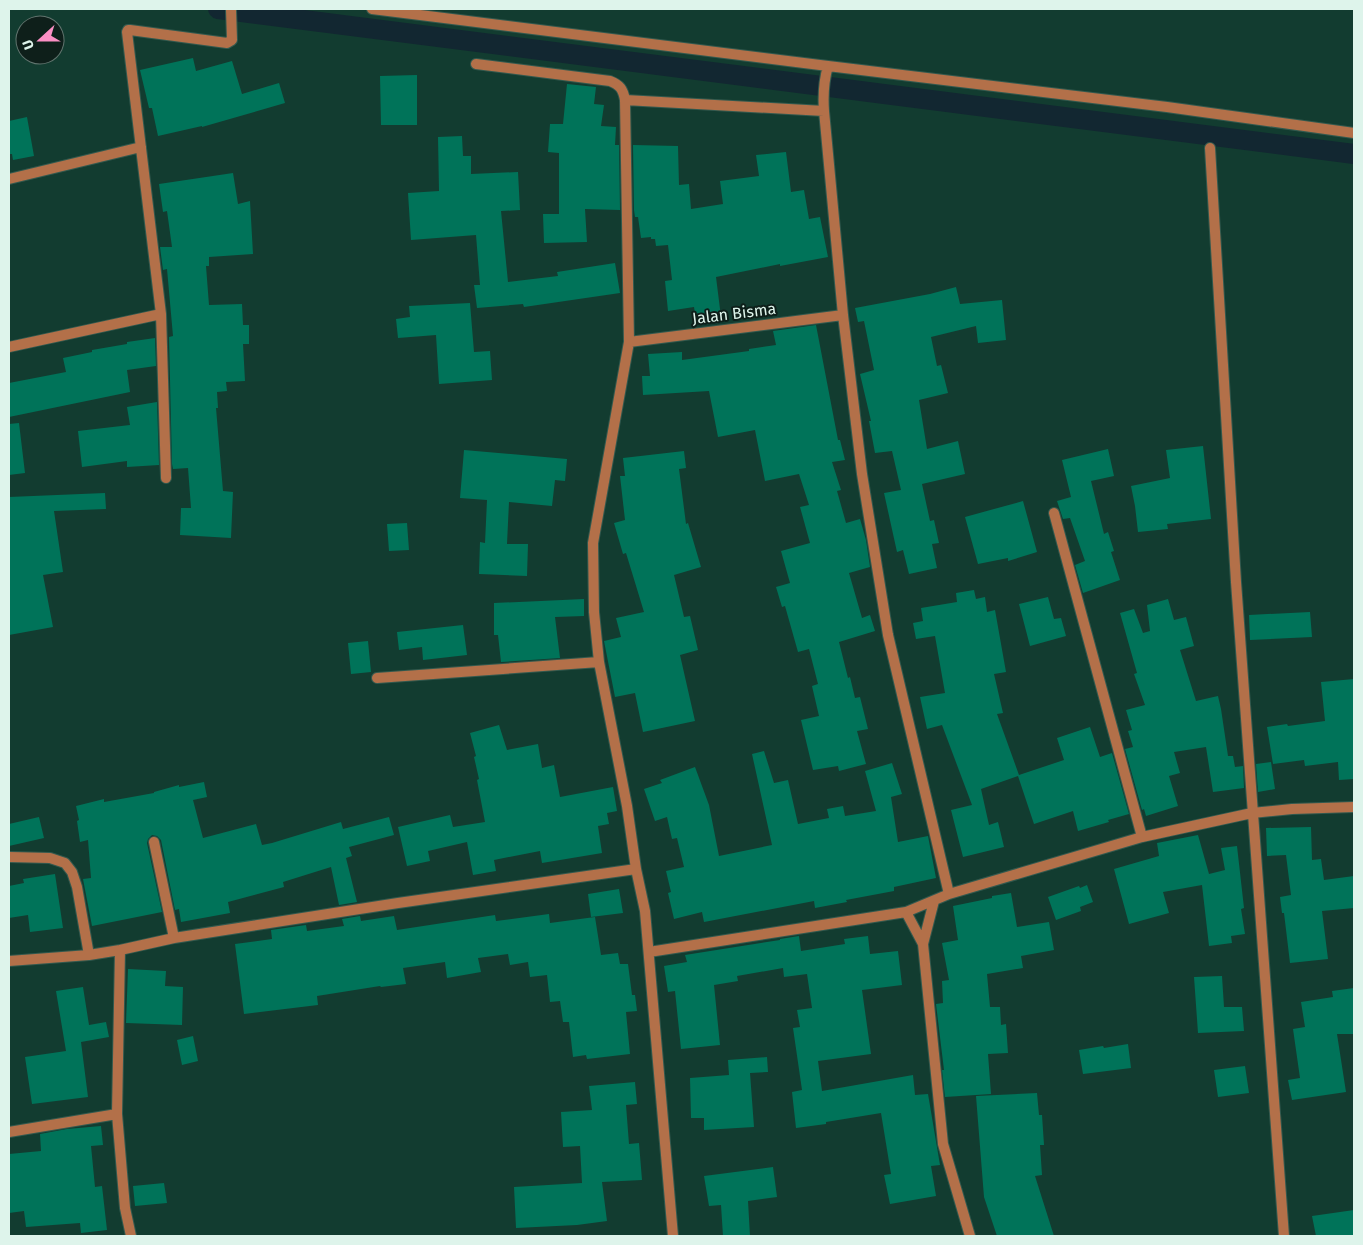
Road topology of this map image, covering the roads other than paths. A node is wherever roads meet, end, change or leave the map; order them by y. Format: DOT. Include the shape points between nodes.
graph roads {
  1 [pos="231,9"];
  2 [pos="372,9"];
  3 [pos="476,64"];
  4 [pos="827,69"];
  5 [pos="625,100"];
  6 [pos="824,106"];
  7 [pos="1354,133"];
  8 [pos="141,147"];
  9 [pos="1210,148"];
  10 [pos="9,179"];
  11 [pos="161,314"];
  12 [pos="843,315"];
  13 [pos="629,342"];
  14 [pos="9,347"];
  15 [pos="166,478"];
  16 [pos="1054,513"];
  17 [pos="599,662"];
  18 [pos="377,678"];
  19 [pos="1354,807"];
  20 [pos="1252,813"];
  21 [pos="1142,837"];
  22 [pos="154,842"];
  23 [pos="9,857"];
  24 [pos="636,869"];
  25 [pos="949,894"];
  26 [pos="934,901"];
  27 [pos="906,912"];
  28 [pos="174,938"];
  29 [pos="923,944"];
  30 [pos="120,950"];
  31 [pos="649,952"];
  32 [pos="89,955"];
  33 [pos="9,961"];
  34 [pos="116,1114"];
  35 [pos="9,1132"];
  36 [pos="130,1236"];
  37 [pos="673,1236"];
  38 [pos="970,1236"];
  39 [pos="1284,1236"];
  1 -- 8 [label="street" via="232,40 227,43 128,30"];
  2 -- 4 [label="street"];
  3 -- 5 [label="street" via="610,81 621,87"];
  4 -- 6 [label="street"];
  4 -- 7 [label="street" via="1167,107"];
  5 -- 6 [label="street"];
  5 -- 13 [label="street"];
  6 -- 12 [label="street"];
  8 -- 10 [label="street"];
  8 -- 11 [label="street"];
  9 -- 20 [label="street"];
  11 -- 14 [label="street"];
  11 -- 15 [label="street"];
  12 -- 13 [label="street, Jalan Bisma"];
  12 -- 25 [label="street" via="862,474 888,635"];
  13 -- 17 [label="street" via="593,543"];
  16 -- 21 [label="street"];
  17 -- 18 [label="street"];
  17 -- 24 [label="street"];
  19 -- 20 [label="street"];
  20 -- 21 [label="street"];
  20 -- 39 [label="street"];
  21 -- 25 [label="street"];
  22 -- 28 [label="street"];
  23 -- 32 [label="street" via="50,858 65,863 77,888"];
  24 -- 28 [label="street"];
  24 -- 31 [label="street"];
  25 -- 26 [label="street"];
  26 -- 27 [label="street"];
  26 -- 29 [label="street"];
  27 -- 29 [label="street"];
  27 -- 31 [label="street"];
  28 -- 30 [label="street"];
  29 -- 38 [label="street" via="943,1144"];
  30 -- 32 [label="street"];
  30 -- 34 [label="street"];
  31 -- 37 [label="street"];
  32 -- 33 [label="street"];
  34 -- 35 [label="street"];
  34 -- 36 [label="street"];
}
